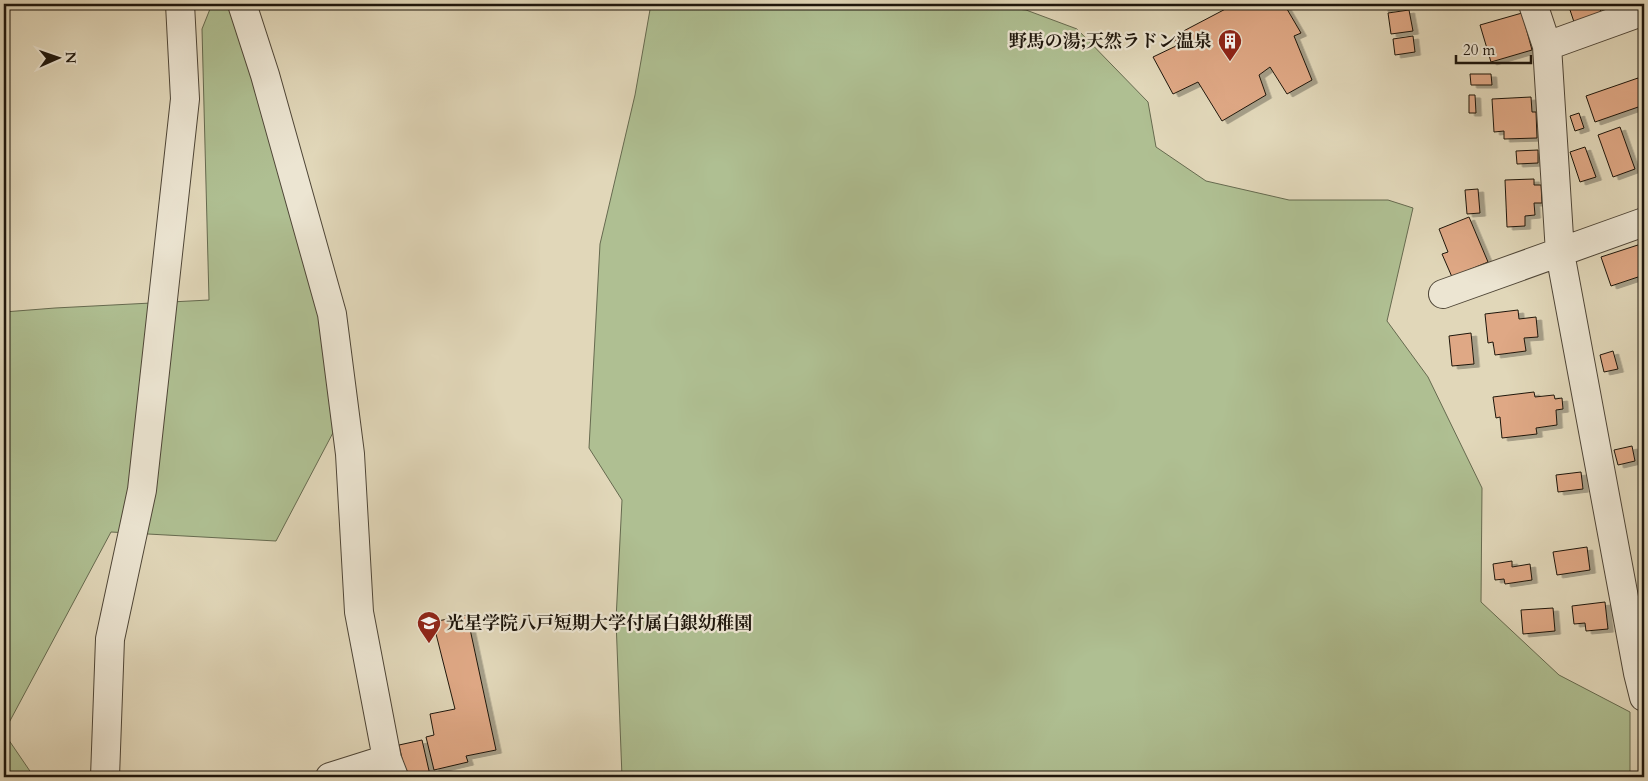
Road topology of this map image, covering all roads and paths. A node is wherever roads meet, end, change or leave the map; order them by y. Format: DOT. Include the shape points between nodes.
graph roads {
  1 [pos="180,4"];
  2 [pos="242,4"];
  3 [pos="1533,4"];
  4 [pos="1644,11"];
  5 [pos="1547,46"];
  6 [pos="1644,222"];
  7 [pos="1560,253"];
  8 [pos="1443,294"];
  9 [pos="1644,697"];
  10 [pos="391,768"];
  11 [pos="105,777"];
  12 [pos="330,777"];
  1 -- 11 [label="street" via="185,99 142,490 110,639"];
  2 -- 10 [label="street" via="332,314 350,454 359,612"];
  3 -- 5 [label="street"];
  4 -- 5 [label="street"];
  5 -- 7 [label="street"];
  6 -- 7 [label="street"];
  7 -- 8 [label="street"];
  7 -- 9 [label="street"];
  10 -- 12 [label="street"];
}
